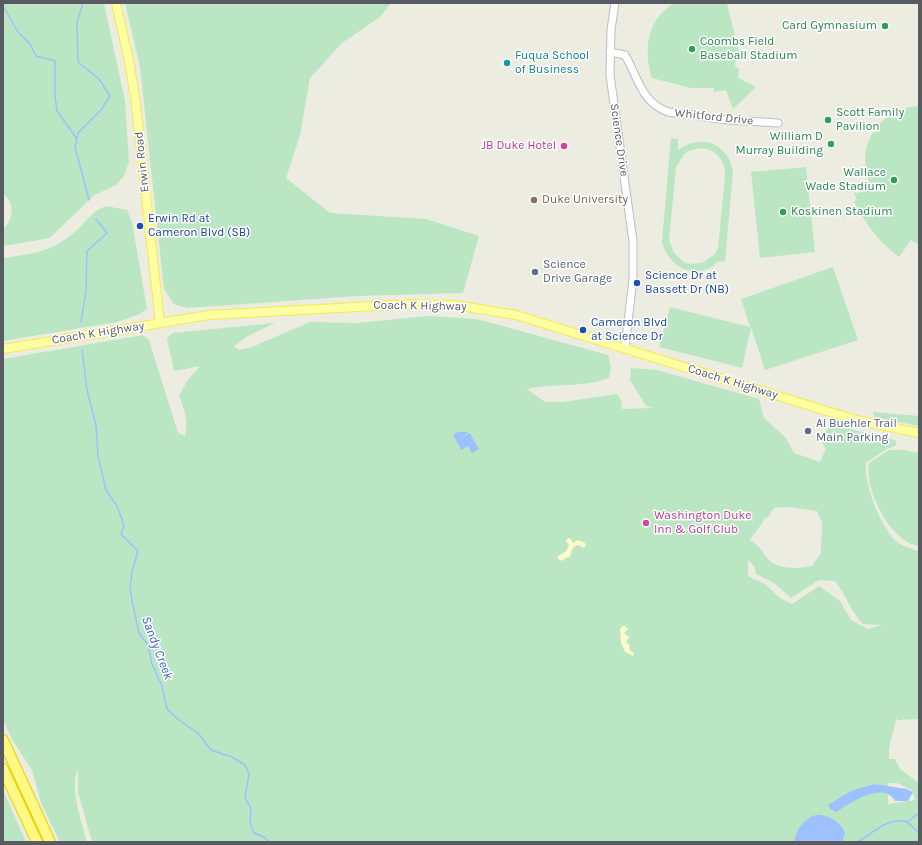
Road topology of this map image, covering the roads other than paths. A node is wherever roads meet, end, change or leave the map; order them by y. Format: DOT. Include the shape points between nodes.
graph roads {
  1 [pos="116,3"];
  2 [pos="615,3"];
  3 [pos="610,52"];
  4 [pos="778,123"];
  5 [pos="160,322"];
  6 [pos="625,348"];
  7 [pos="3,349"];
  8 [pos="919,433"];
  9 [pos="3,740"];
  10 [pos="3,769"];
  11 [pos="37,842"];
  12 [pos="50,842"];
  1 -- 5 [label="main road, Erwin Road" via="135,97"];
  2 -- 3 [label="street, Science Drive"];
  3 -- 4 [label="street, Whitford Drive" via="625,55 647,99 660,109 728,120"];
  3 -- 6 [label="street, Science Drive" via="610,76 633,241 633,279"];
  5 -- 6 [label="main road, Coach K Highway" via="209,314 437,304 474,307 516,315"];
  5 -- 7 [label="main road, Coach K Highway"];
  6 -- 8 [label="main road, Coach K Highway" via="856,420"];
  9 -- 12 [label="highway"];
  10 -- 11 [label="highway"];
}
